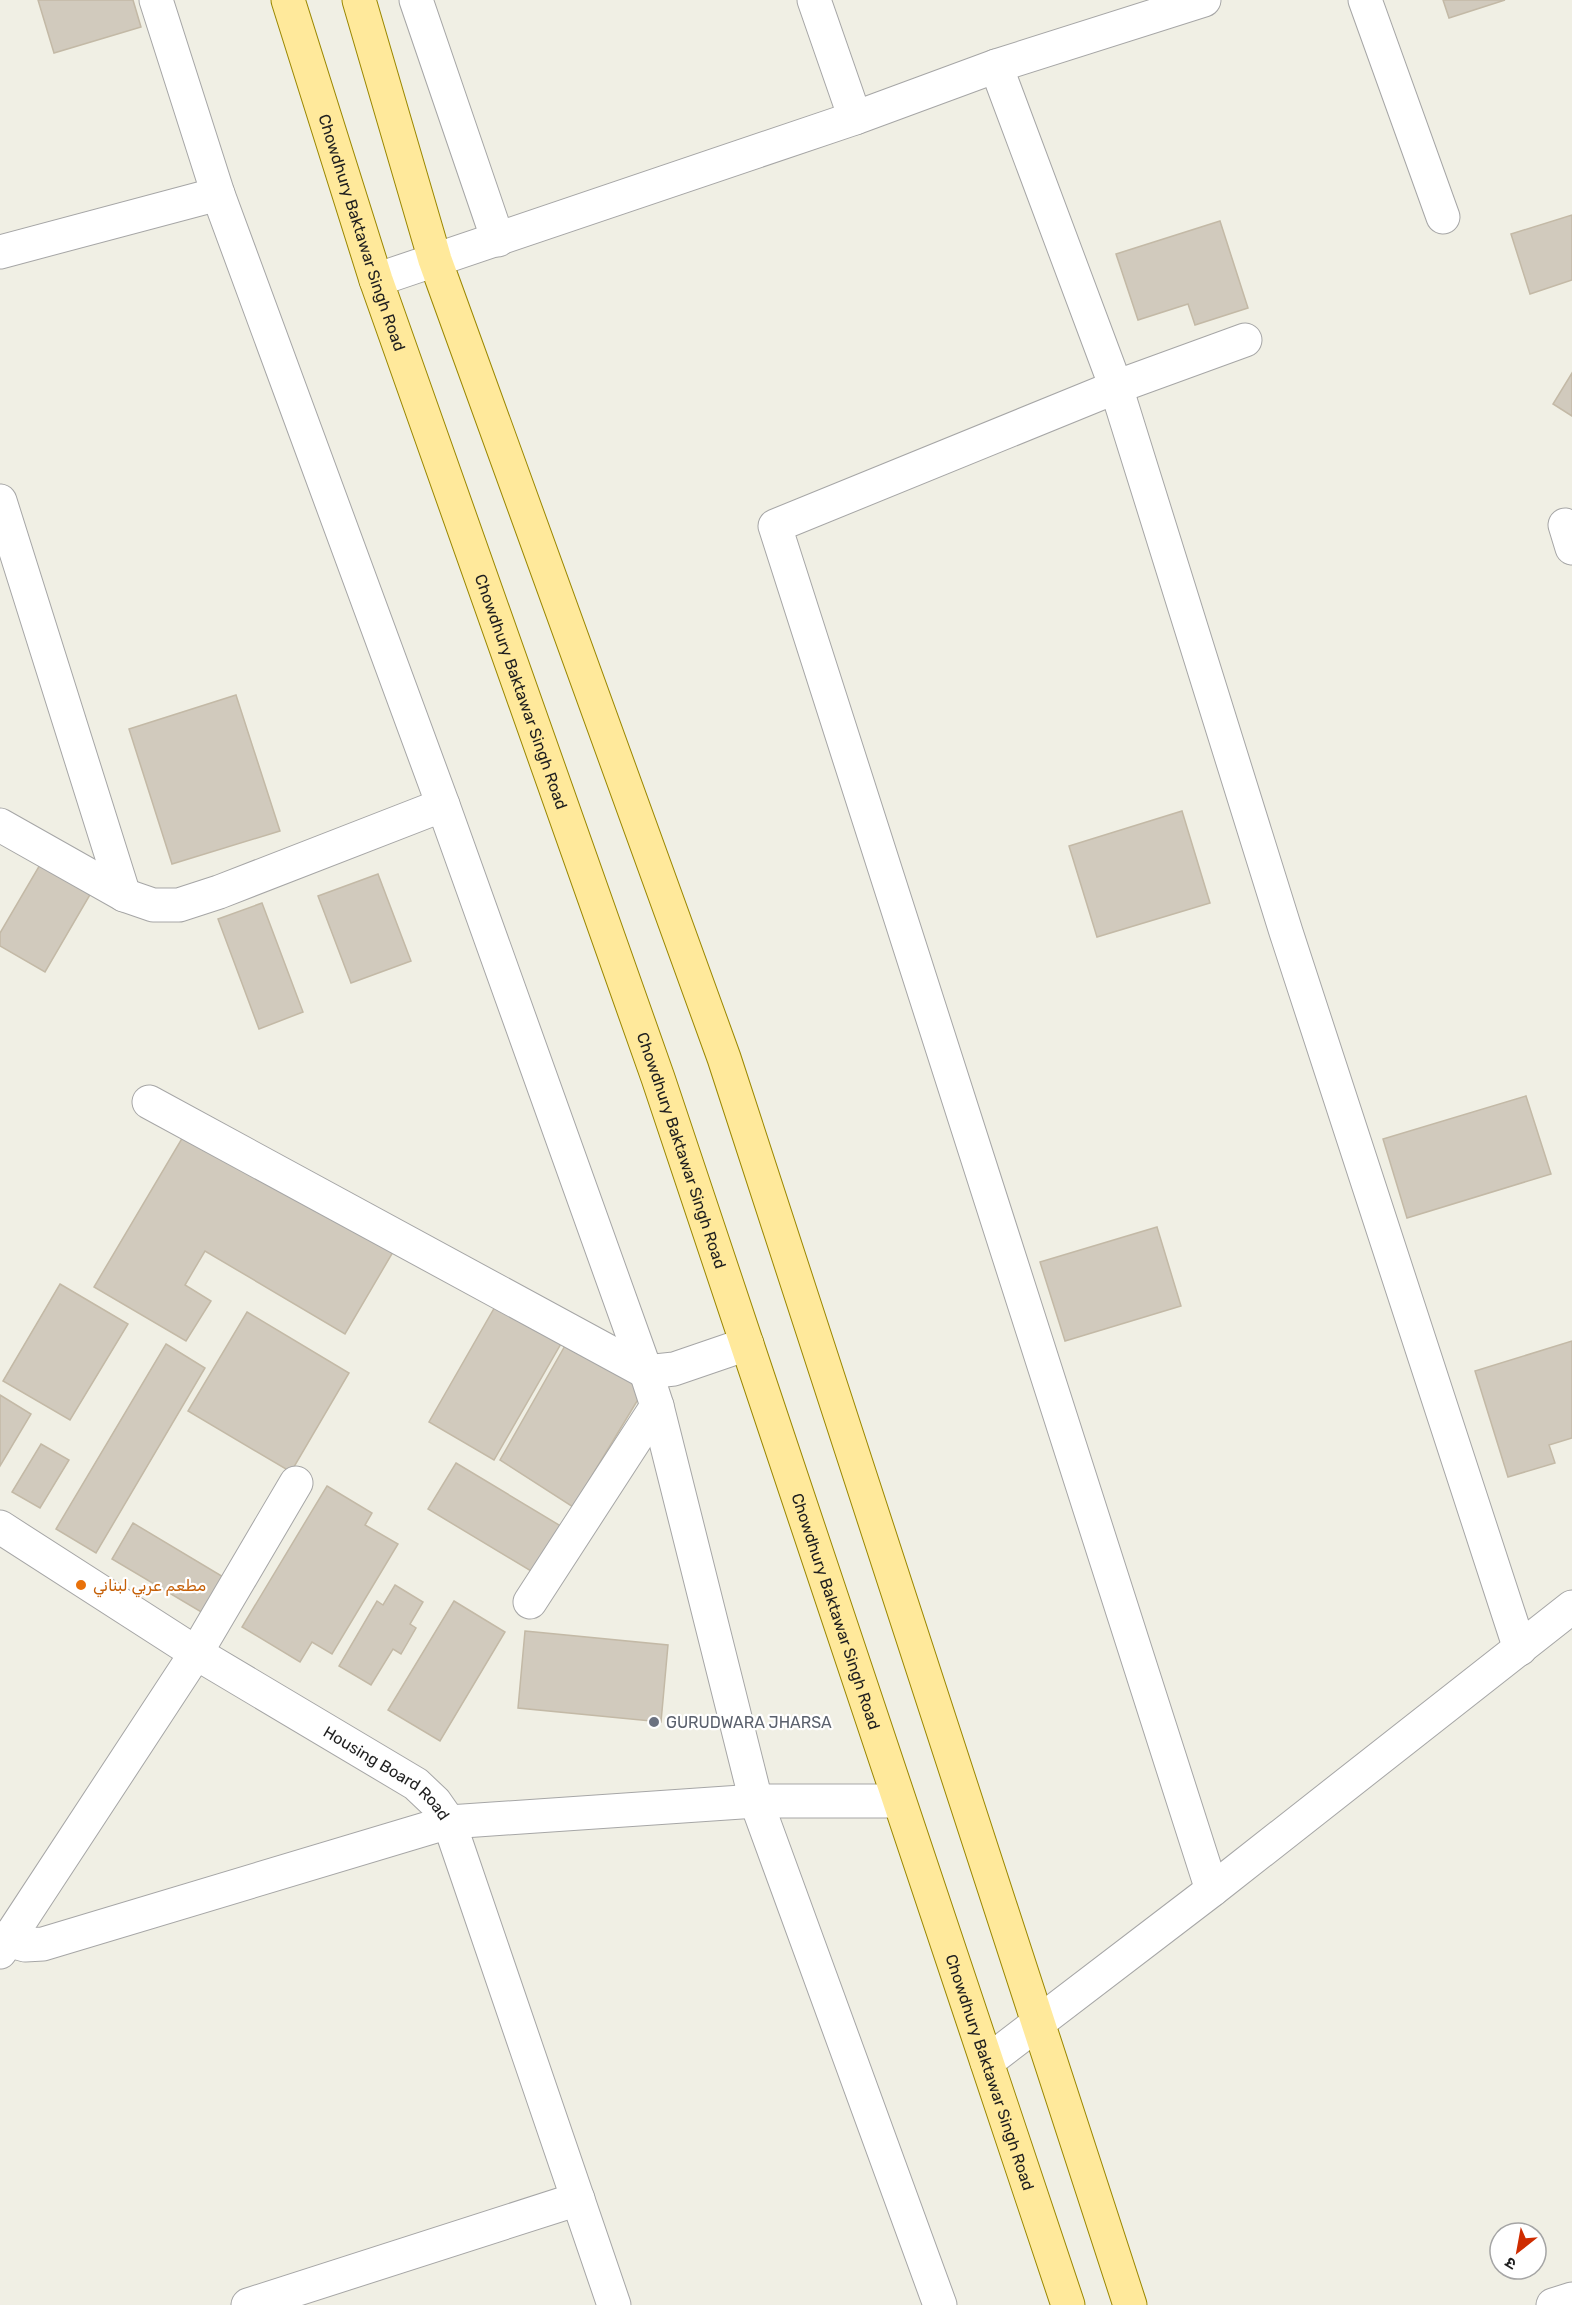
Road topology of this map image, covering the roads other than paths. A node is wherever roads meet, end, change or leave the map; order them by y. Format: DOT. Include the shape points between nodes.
graph roads {
  1 [pos="156,0"];
  2 [pos="288,0"];
  3 [pos="359,0"];
  4 [pos="416,0"];
  5 [pos="814,0"];
  6 [pos="1204,0"];
  7 [pos="1365,0"];
  8 [pos="996,66"];
  9 [pos="855,118"];
  10 [pos="218,194"];
  11 [pos="1443,217"];
  12 [pos="498,240"];
  13 [pos="0,252"];
  14 [pos="435,260"];
  15 [pos="376,279"];
  16 [pos="1245,340"];
  17 [pos="1116,387"];
  18 [pos="0,501"];
  19 [pos="443,805"];
  20 [pos="0,825"];
  21 [pos="124,895"];
  22 [pos="149,1102"];
  23 [pos="747,1344"];
  24 [pos="646,1372"];
  25 [pos="657,1406"];
  26 [pos="296,1483"];
  27 [pos="0,1527"];
  28 [pos="530,1602"];
  29 [pos="1572,1607"];
  30 [pos="1520,1649"];
  31 [pos="196,1653"];
  32 [pos="756,1801"];
  33 [pos="899,1801"];
  34 [pos="449,1822"];
  35 [pos="1212,1890"];
  36 [pos="2,1943"];
  37 [pos="1038,2023"];
  38 [pos="987,2062"];
  39 [pos="578,2199"];
  40 [pos="1572,2299"];
  41 [pos="248,2305"];
  42 [pos="614,2305"];
  43 [pos="940,2305"];
  44 [pos="1068,2305"];
  45 [pos="1130,2305"];
  46 [pos="1552,2305"];
  1 -- 10 [label="street"];
  2 -- 15 [label="main road, Chowdhury Baktawar Singh Road"];
  3 -- 14 [label="main road"];
  4 -- 12 [label="street"];
  5 -- 9 [label="street"];
  6 -- 8 [label="street"];
  7 -- 11 [label="street"];
  8 -- 9 [label="street"];
  8 -- 17 [label="street"];
  9 -- 12 [label="street"];
  10 -- 13 [label="street"];
  10 -- 19 [label="street"];
  12 -- 14 [label="street"];
  14 -- 15 [label="street"];
  14 -- 37 [label="main road" via="724,1058"];
  15 -- 23 [label="main road, Chowdhury Baktawar Singh Road" via="654,1067"];
  16 -- 17 [label="street"];
  17 -- 30 [label="street" via="1286,932"];
  17 -- 35 [label="street" via="775,526"];
  18 -- 21 [label="street"];
  19 -- 21 [label="street" via="179,905 153,905"];
  19 -- 24 [label="street"];
  20 -- 21 [label="street"];
  22 -- 24 [label="street"];
  23 -- 24 [label="street" via="674,1369"];
  23 -- 33 [label="main road, Chowdhury Baktawar Singh Road"];
  24 -- 25 [label="street"];
  25 -- 28 [label="street"];
  25 -- 32 [label="street"];
  26 -- 31 [label="street"];
  27 -- 31 [label="street, Housing Board Road"];
  29 -- 30 [label="street"];
  30 -- 35 [label="street"];
  31 -- 34 [label="street, Housing Board Road" via="416,1784"];
  31 -- 36 [label="street"];
  32 -- 33 [label="street, Housing Board Road"];
  32 -- 34 [label="street, Housing Board Road"];
  32 -- 43 [label="street"];
  33 -- 38 [label="main road, Chowdhury Baktawar Singh Road"];
  34 -- 36 [label="street" via="43,1944"];
  34 -- 39 [label="street"];
  35 -- 37 [label="street"];
  37 -- 38 [label="street"];
  37 -- 45 [label="main road"];
  38 -- 44 [label="main road, Chowdhury Baktawar Singh Road"];
  39 -- 41 [label="street"];
  39 -- 42 [label="street"];
  40 -- 46 [label="street"];
}
